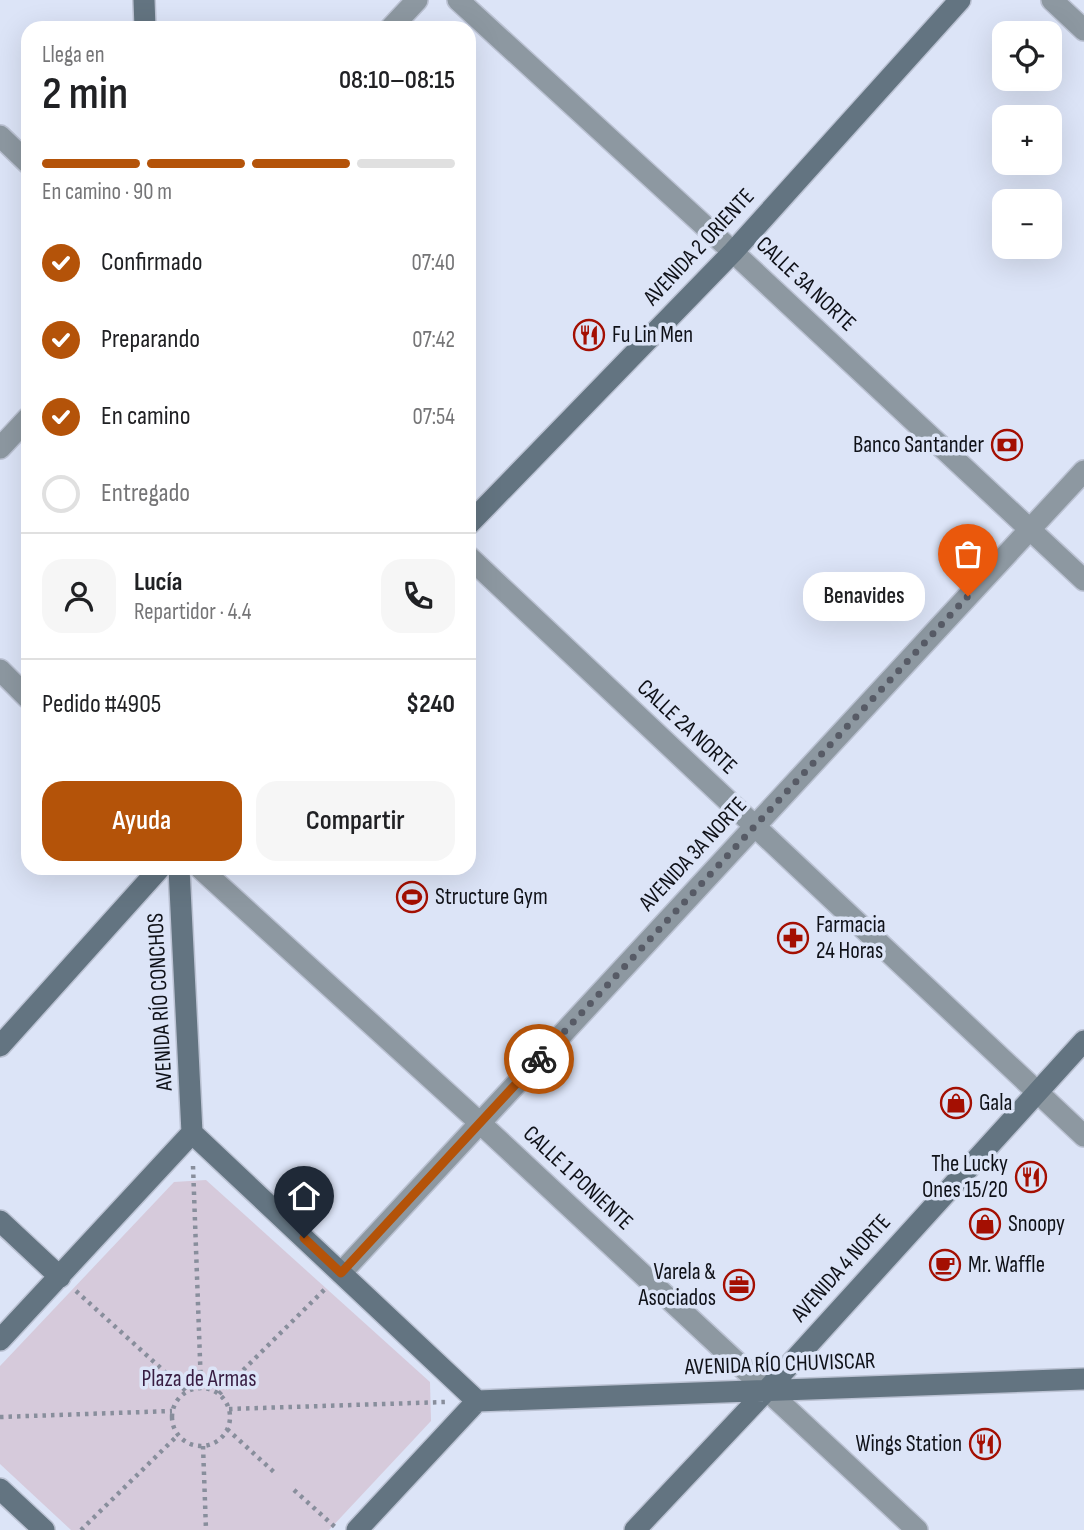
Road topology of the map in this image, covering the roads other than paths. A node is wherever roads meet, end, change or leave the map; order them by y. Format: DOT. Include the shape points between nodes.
graph roads {
  1 [pos="144,0"];
  2 [pos="417,0"];
  3 [pos="458,0"];
  4 [pos="960,0"];
  5 [pos="1052,0"];
  6 [pos="145,21"];
  7 [pos="398,21"];
  8 [pos="1084,30"];
  9 [pos="0,136"];
  10 [pos="21,156"];
  11 [pos="733,252"];
  12 [pos="21,426"];
  13 [pos="0,448"];
  14 [pos="1084,471"];
  15 [pos="476,517"];
  16 [pos="1031,529"];
  17 [pos="476,564"];
  18 [pos="1084,580"];
  19 [pos="0,670"];
  20 [pos="21,691"];
  21 [pos="755,826"];
  22 [pos="154,875"];
  23 [pos="179,875"];
  24 [pos="208,875"];
  25 [pos="1084,1041"];
  26 [pos="0,1046"];
  27 [pos="1037,1092"];
  28 [pos="480,1123"];
  29 [pos="192,1133"];
  30 [pos="1084,1136"];
  31 [pos="0,1221"];
  32 [pos="341,1273"];
  33 [pos="60,1276"];
  34 [pos="0,1340"];
  35 [pos="1084,1379"];
  36 [pos="766,1391"];
  37 [pos="477,1401"];
  38 [pos="0,1489"];
  39 [pos="44,1530"];
  40 [pos="357,1530"];
  41 [pos="635,1530"];
  42 [pos="917,1530"];
  1 -- 6 [label="main road"];
  2 -- 7 [label="street"];
  3 -- 11 [label="street, CALLE 3A NORTE"];
  4 -- 11 [label="main road, AVENIDA 2 ORIENTE"];
  5 -- 8 [label="street"];
  9 -- 10 [label="street"];
  11 -- 15 [label="main road, AVENIDA 2 ORIENTE"];
  11 -- 16 [label="street, CALLE 3A NORTE"];
  12 -- 13 [label="street"];
  14 -- 16 [label="street, AVENIDA 3A NORTE"];
  16 -- 18 [label="street, CALLE 3A NORTE"];
  16 -- 21 [label="street, AVENIDA 3A NORTE"];
  17 -- 21 [label="street, CALLE 2A NORTE"];
  19 -- 20 [label="street"];
  21 -- 27 [label="street, CALLE 2A NORTE"];
  21 -- 28 [label="street, AVENIDA 3A NORTE"];
  22 -- 26 [label="main road"];
  23 -- 29 [label="main road, AVENIDA RÍO CONCHOS"];
  24 -- 28 [label="street, CALLE 1 PONIENTE"];
  25 -- 27 [label="main road, AVENIDA 4 NORTE"];
  27 -- 30 [label="street, CALLE 2A NORTE"];
  27 -- 36 [label="main road, AVENIDA 4 NORTE"];
  28 -- 32 [label="street, AVENIDA 3A NORTE"];
  28 -- 36 [label="street, CALLE 1 PONIENTE"];
  29 -- 32 [label="main road"];
  29 -- 33 [label="main road"];
  31 -- 33 [label="main road"];
  32 -- 37 [label="main road"];
  33 -- 34 [label="main road"];
  35 -- 36 [label="main road, AVENIDA RÍO CHUVISCAR"];
  36 -- 37 [label="main road, AVENIDA RÍO CHUVISCAR"];
  36 -- 41 [label="main road, AVENIDA 4 NORTE"];
  36 -- 42 [label="street, CALLE 1 PONIENTE"];
  37 -- 40 [label="main road"];
  38 -- 39 [label="main road"];
}
